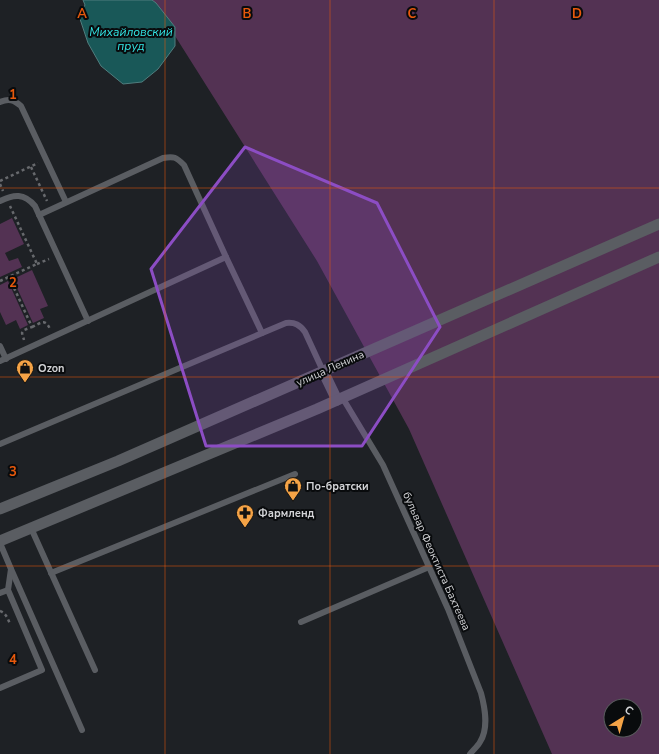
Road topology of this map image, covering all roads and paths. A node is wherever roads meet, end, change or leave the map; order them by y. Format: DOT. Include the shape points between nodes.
graph roads {
  1 [pos="0,102"];
  2 [pos="46,160"];
  3 [pos="31,167"];
  4 [pos="0,181"];
  5 [pos="0,184"];
  6 [pos="3,199"];
  7 [pos="66,202"];
  8 [pos="51,209"];
  9 [pos="39,215"];
  10 [pos="659,224"];
  11 [pos="57,255"];
  12 [pos="226,257"];
  13 [pos="659,257"];
  14 [pos="37,264"];
  15 [pos="9,277"];
  16 [pos="0,282"];
  17 [pos="88,321"];
  18 [pos="32,327"];
  19 [pos="262,333"];
  20 [pos="54,337"];
  21 [pos="0,346"];
  22 [pos="28,348"];
  23 [pos="3,360"];
  24 [pos="324,371"];
  25 [pos="340,399"];
  26 [pos="0,444"];
  27 [pos="295,474"];
  28 [pos="0,509"];
  29 [pos="31,528"];
  30 [pos="0,542"];
  31 [pos="429,567"];
  32 [pos="11,568"];
  33 [pos="51,573"];
  34 [pos="8,590"];
  35 [pos="0,593"];
  36 [pos="0,611"];
  37 [pos="301,622"];
  38 [pos="12,628"];
  39 [pos="95,670"];
  40 [pos="0,688"];
  41 [pos="82,730"];
  42 [pos="470,754"];
  1 -- 2 [label="lane" via="8,99 21,106"];
  2 -- 3 [label="path"];
  2 -- 7 [label="lane"];
  3 -- 4 [label="path"];
  3 -- 8 [label="path"];
  5 -- 6 [label="path"];
  6 -- 9 [label="lane" via="13,196 25,198 35,206"];
  6 -- 14 [label="path"];
  7 -- 8 [label="lane"];
  7 -- 12 [label="lane" via="163,158 177,158 184,165"];
  8 -- 9 [label="lane"];
  9 -- 11 [label="lane"];
  10 -- 24 [label="street, улица Ленина"];
  11 -- 14 [label="path"];
  11 -- 17 [label="lane"];
  12 -- 17 [label="lane"];
  12 -- 19 [label="lane"];
  13 -- 25 [label="street"];
  14 -- 15 [label="path"];
  15 -- 16 [label="path"];
  15 -- 18 [label="path"];
  17 -- 20 [label="lane"];
  18 -- 20 [label="path" via="42,322 47,323"];
  18 -- 22 [label="path" via="22,333"];
  19 -- 24 [label="lane" via="286,323 301,326"];
  19 -- 26 [label="lane"];
  20 -- 22 [label="lane"];
  21 -- 23 [label="lane"];
  22 -- 23 [label="lane"];
  24 -- 25 [label="street"];
  24 -- 28 [label="street, улица Ленина" via="118,461"];
  25 -- 29 [label="street"];
  25 -- 31 [label="lane, бульвар Феоктиста Бахтеева" via="383,465"];
  27 -- 33 [label="lane"];
  29 -- 30 [label="street"];
  29 -- 33 [label="lane"];
  30 -- 32 [label="lane"];
  31 -- 37 [label="lane"];
  31 -- 42 [label="lane, бульвар Феоктиста Бахтеева" via="448,609 484,705 485,726 480,742"];
  32 -- 34 [label="lane"];
  32 -- 41 [label="lane"];
  33 -- 39 [label="lane"];
  34 -- 35 [label="lane"];
  34 -- 40 [label="lane" via="42,670"];
  36 -- 38 [label="path" via="6,615"];
}
